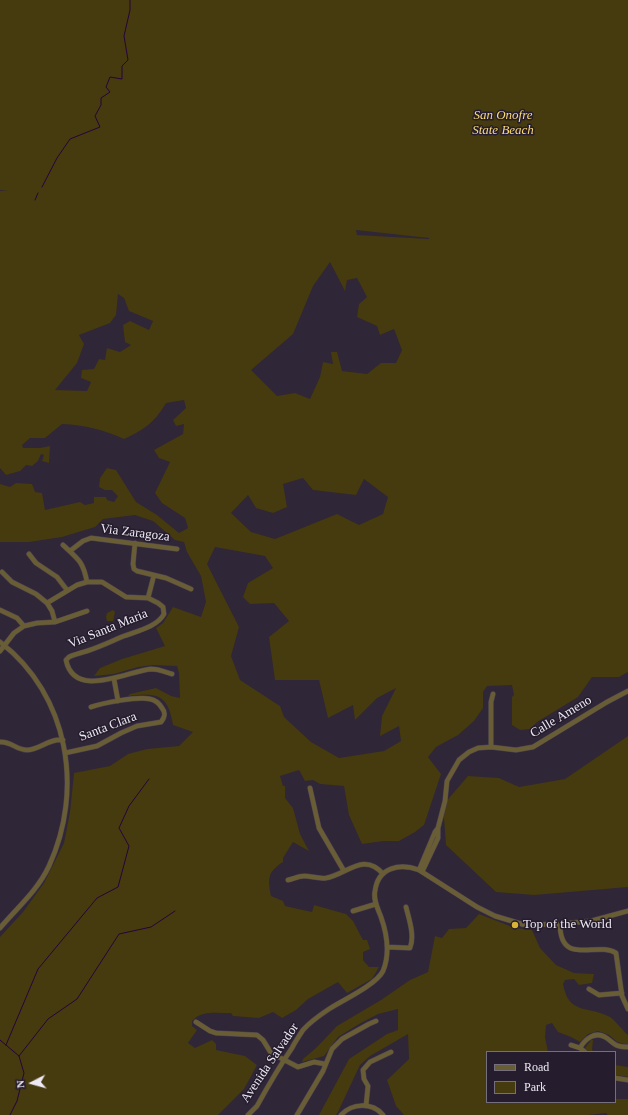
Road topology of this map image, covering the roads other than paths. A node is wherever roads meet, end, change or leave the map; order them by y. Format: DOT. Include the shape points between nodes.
graph roads {
  1 [pos="135,543"];
  2 [pos="63,545"];
  3 [pos="178,549"];
  4 [pos="70,551"];
  5 [pos="29,554"];
  6 [pos="2,572"];
  7 [pos="154,575"];
  8 [pos="87,582"];
  9 [pos="192,589"];
  10 [pos="67,590"];
  11 [pos="148,598"];
  12 [pos="47,603"];
  13 [pos="0,610"];
  14 [pos="87,611"];
  15 [pos="55,622"];
  16 [pos="24,626"];
  17 [pos="2,644"];
  18 [pos="0,651"];
  19 [pos="172,674"];
  20 [pos="114,679"];
  21 [pos="628,691"];
  22 [pos="493,694"];
  23 [pos="118,702"];
  24 [pos="91,707"];
  25 [pos="62,740"];
  26 [pos="0,742"];
  27 [pos="491,747"];
  28 [pos="65,753"];
  29 [pos="310,788"];
  30 [pos="344,870"];
  31 [pos="421,871"];
  32 [pos="383,874"];
  33 [pos="288,880"];
  34 [pos="376,904"];
  35 [pos="406,907"];
  36 [pos="628,911"];
  37 [pos="353,912"];
  38 [pos="560,924"];
  39 [pos="0,928"];
  40 [pos="387,948"];
  41 [pos="589,989"];
  42 [pos="622,993"];
  43 [pos="628,1010"];
  44 [pos="376,1021"];
  45 [pos="196,1022"];
  46 [pos="571,1045"];
  47 [pos="628,1047"];
  48 [pos="580,1048"];
  49 [pos="584,1051"];
  50 [pos="392,1052"];
  51 [pos="284,1060"];
  52 [pos="325,1064"];
  53 [pos="616,1078"];
  54 [pos="628,1080"];
  55 [pos="366,1106"];
  56 [pos="248,1115"];
  57 [pos="296,1115"];
  58 [pos="341,1115"];
  59 [pos="383,1115"];
  1 -- 3 [label="street, Via Zaragoza"];
  1 -- 4 [label="street, Via Zaragoza" via="91,538 83,540"];
  1 -- 7 [label="street" via="132,564 134,569"];
  2 -- 4 [label="street"];
  4 -- 8 [label="street" via="80,560"];
  5 -- 10 [label="street" via="36,563 57,577"];
  6 -- 12 [label="street" via="12,582 36,594"];
  7 -- 9 [label="street"];
  7 -- 11 [label="street"];
  8 -- 10 [label="street, Via Santa Maria"];
  8 -- 11 [label="street, Via Santa Maria" via="102,582 126,597"];
  10 -- 12 [label="street, Via Santa Maria"];
  11 -- 20 [label="street, Via Santa Maria" via="163,607 163,617 144,630 74,654 66,660 73,674 81,679"];
  12 -- 15 [label="street"];
  13 -- 16 [label="street" via="17,618"];
  14 -- 15 [label="street"];
  15 -- 16 [label="street"];
  16 -- 17 [label="street"];
  17 -- 18 [label="street"];
  17 -- 25 [label="street" via="34,678 55,717"];
  19 -- 20 [label="street, Via Santa Maria" via="151,669"];
  20 -- 23 [label="street"];
  21 -- 27 [label="street, Calle Ameno" via="534,747 516,750"];
  22 -- 27 [label="street"];
  23 -- 24 [label="street, Santa Clara"];
  23 -- 28 [label="street, Santa Clara" via="152,699 165,711 165,718 161,722 121,732 97,746"];
  25 -- 26 [label="street" via="57,739 28,750 18,748 9,742"];
  25 -- 28 [label="street"];
  27 -- 31 [label="street, Calle Ameno" via="469,752 453,768 447,781 438,838"];
  28 -- 39 [label="street" via="68,777 67,805 49,867 35,889"];
  29 -- 30 [label="street" via="319,828"];
  30 -- 32 [label="street" via="361,864 372,866"];
  30 -- 33 [label="street" via="327,878 304,876"];
  31 -- 32 [label="street" via="409,866 397,867"];
  31 -- 38 [label="street" via="463,899 495,916 525,925"];
  32 -- 34 [label="street, Avenida Salvador" via="374,891"];
  34 -- 37 [label="street"];
  34 -- 40 [label="street, Avenida Salvador"];
  35 -- 40 [label="street" via="410,922 410,948"];
  36 -- 38 [label="street" via="591,921"];
  38 -- 42 [label="street" via="562,939 570,948 584,951 610,950 616,953"];
  40 -- 51 [label="street, Avenida Salvador" via="383,971 375,981 316,1018 303,1031"];
  41 -- 42 [label="street" via="599,995"];
  42 -- 43 [label="street"];
  44 -- 52 [label="street" via="342,1039 332,1049"];
  45 -- 51 [label="street" via="216,1033 257,1035 271,1053"];
  46 -- 48 [label="street"];
  47 -- 48 [label="street" via="620,1047 598,1034 590,1036"];
  48 -- 49 [label="street"];
  50 -- 55 [label="street" via="370,1062 363,1070 368,1086"];
  51 -- 52 [label="street" via="298,1067 314,1062"];
  51 -- 56 [label="street, Avenida Salvador" via="257,1106"];
  52 -- 57 [label="street"];
  53 -- 54 [label="street"];
  55 -- 58 [label="street" via="355,1105"];
  55 -- 59 [label="street" via="377,1109"];
}
